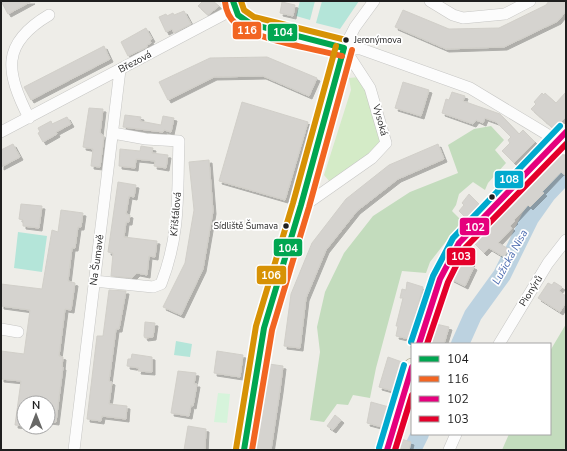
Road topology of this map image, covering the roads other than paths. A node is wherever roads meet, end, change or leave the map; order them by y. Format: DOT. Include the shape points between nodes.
graph roads {
  1 [pos="374,1"];
  2 [pos="430,1"];
  3 [pos="530,1"];
  4 [pos="233,5"];
  5 [pos="49,15"];
  6 [pos="344,48"];
  7 [pos="120,70"];
  8 [pos="29,118"];
  9 [pos="1,132"];
  10 [pos="112,132"];
  11 [pos="563,140"];
  12 [pos="301,205"];
  13 [pos="566,240"];
  14 [pos="94,281"];
  15 [pos="1,329"];
  16 [pos="18,332"];
  17 [pos="419,343"];
  18 [pos="500,343"];
  19 [pos="411,369"];
  20 [pos="456,435"];
  21 [pos="74,450"];
  22 [pos="244,450"];
  23 [pos="387,450"];
  24 [pos="449,450"];
  1 -- 6 [label="street" via="355,27"];
  2 -- 3 [label="street" via="463,18 505,14"];
  4 -- 6 [label="street" via="237,15 250,24"];
  4 -- 7 [label="street, Březová"];
  5 -- 8 [label="street" via="26,30 14,42 10,57 14,88"];
  6 -- 11 [label="street" via="360,49 470,88"];
  6 -- 12 [label="street"];
  6 -- 12 [label="street, Vysoká" via="370,88 386,143 372,158"];
  7 -- 8 [label="street, Březová"];
  7 -- 10 [label="street, Na Šumavě"];
  8 -- 9 [label="street, Březová"];
  10 -- 14 [label="street, Na Šumavě"];
  10 -- 14 [label="street, Křišťálová" via="146,139 179,141 178,212 170,262 161,284 153,287"];
  11 -- 17 [label="main road" via="459,243 448,260 435,290"];
  12 -- 22 [label="street" via="264,328"];
  13 -- 18 [label="street, Pionýrů" via="548,263"];
  14 -- 21 [label="street, Na Šumavě"];
  15 -- 16 [label="street"];
  19 -- 23 [label="main road"];
  20 -- 24 [label="street"];
}
